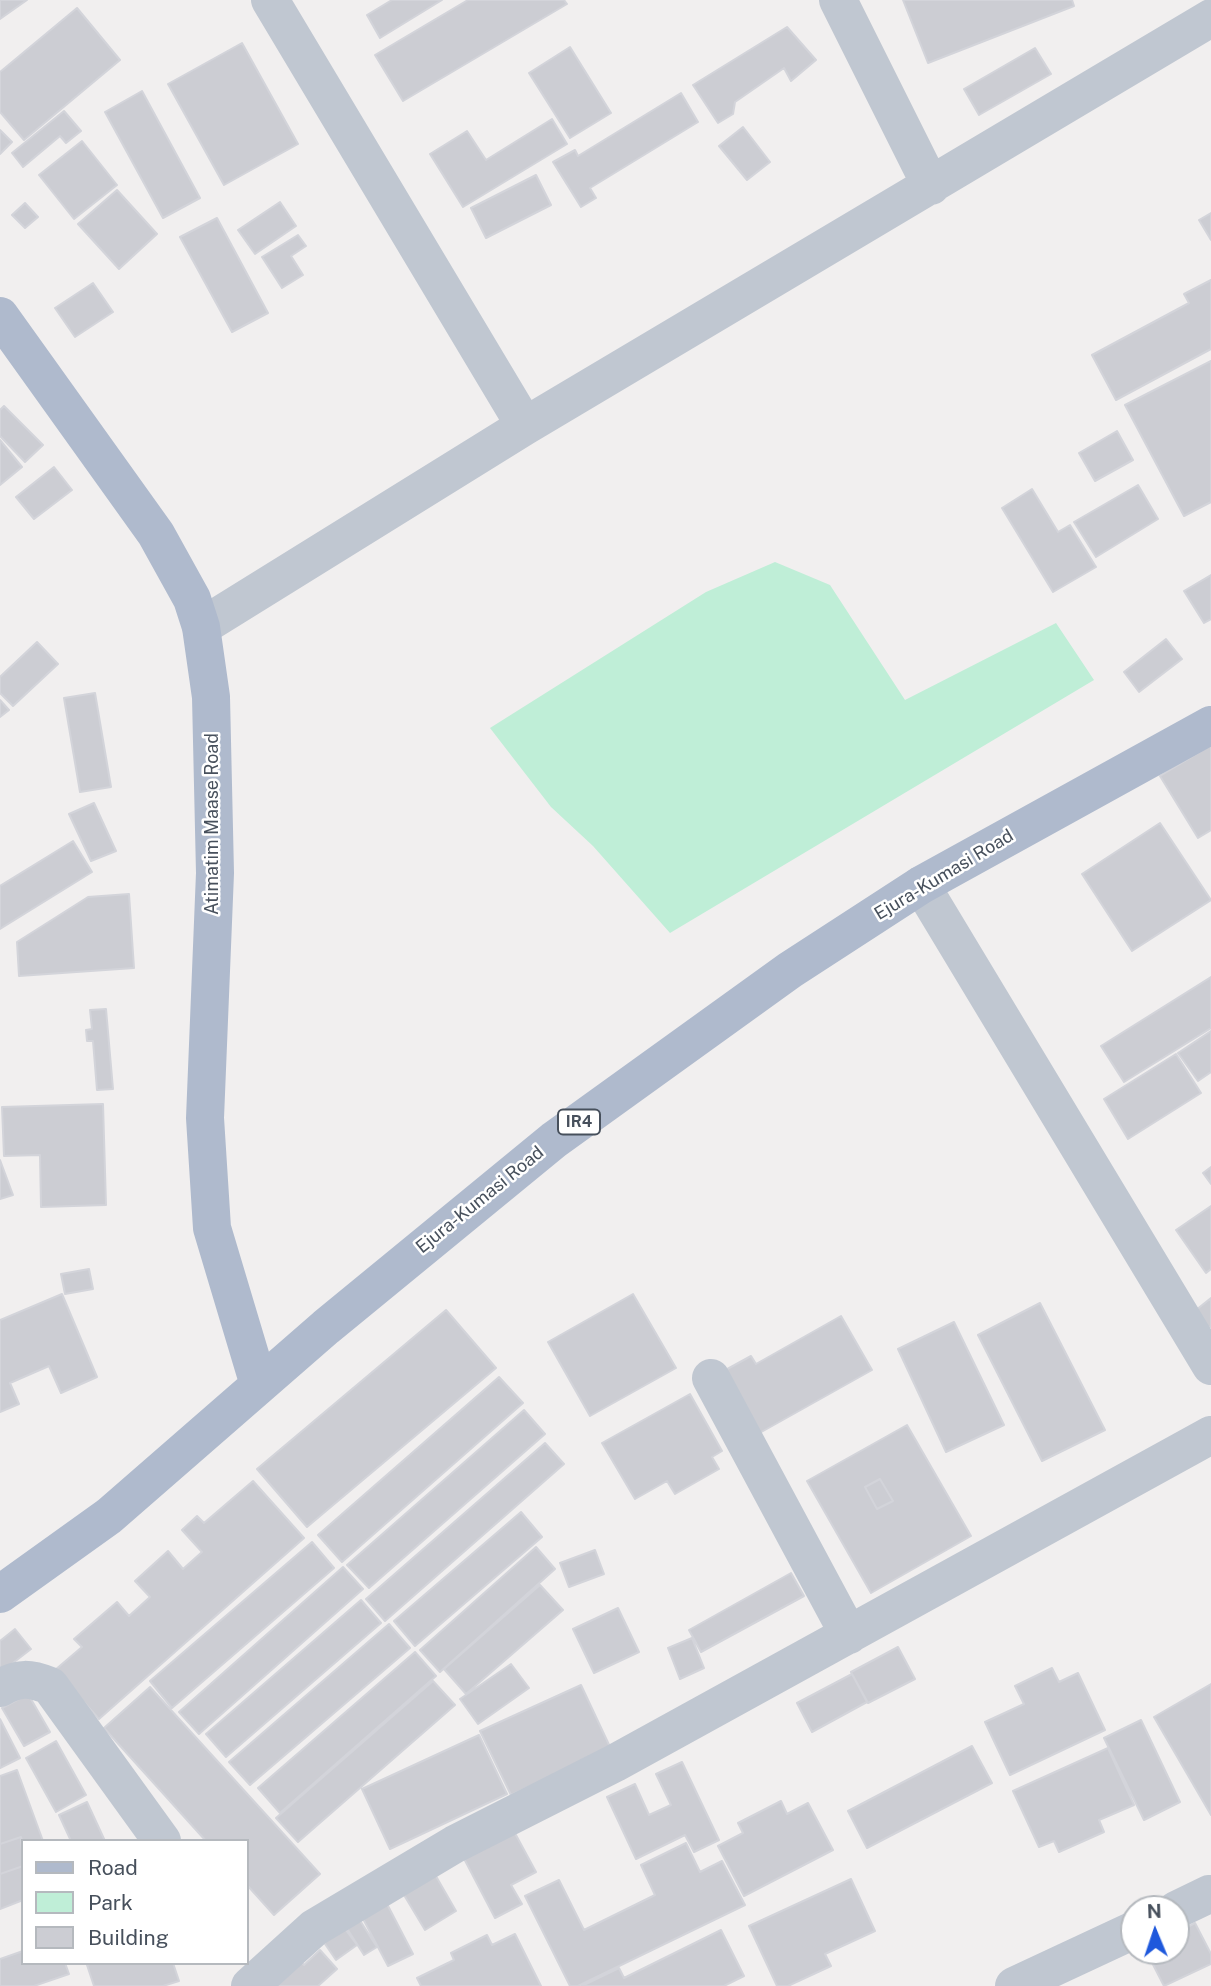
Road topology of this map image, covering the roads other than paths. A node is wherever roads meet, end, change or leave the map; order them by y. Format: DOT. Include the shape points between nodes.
graph roads {
  1 [pos="270,0"];
  2 [pos="838,0"];
  3 [pos="1211,18"];
  4 [pos="931,186"];
  5 [pos="0,316"];
  6 [pos="525,426"];
  7 [pos="201,627"];
  8 [pos="1211,725"];
  9 [pos="922,885"];
  10 [pos="1211,1366"];
  11 [pos="711,1378"];
  12 [pos="259,1385"];
  13 [pos="1211,1436"];
  14 [pos="0,1594"];
  15 [pos="849,1635"];
  16 [pos="0,1688"];
  17 [pos="161,1839"];
  18 [pos="1120,1937"];
  19 [pos="250,1986"];
  20 [pos="1014,1986"];
  1 -- 6 [label="street"];
  2 -- 4 [label="street"];
  3 -- 4 [label="street"];
  4 -- 6 [label="street"];
  5 -- 7 [label="main road, Atimatim Maase Road" via="156,534 192,599"];
  6 -- 7 [label="street"];
  7 -- 12 [label="main road, Atimatim Maase Road" via="211,697 215,860 205,1118 212,1228"];
  8 -- 9 [label="main road, Ejura-Kumasi Road / IR4"];
  9 -- 10 [label="street"];
  9 -- 12 [label="main road, Ejura-Kumasi Road / IR4" via="790,970 554,1140"];
  11 -- 15 [label="street"];
  12 -- 14 [label="main road, Ejura-Kumasi Road / IR4" via="109,1516"];
  13 -- 15 [label="street"];
  15 -- 19 [label="street" via="455,1844 314,1928"];
  16 -- 17 [label="street" via="31,1678 50,1686"];
  18 -- 20 [label="street"];
}
